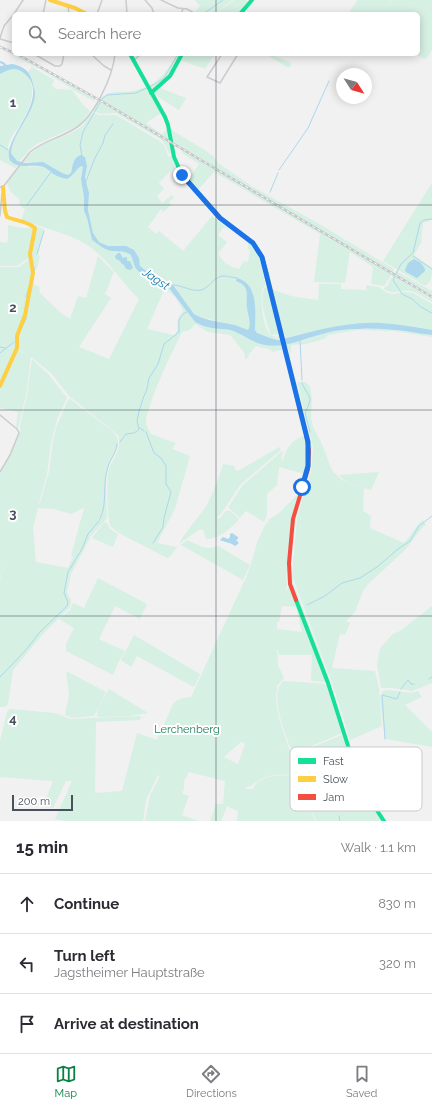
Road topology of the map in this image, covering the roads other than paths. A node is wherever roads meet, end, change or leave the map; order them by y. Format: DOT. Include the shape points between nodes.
graph roads {
  1 [pos="23,0"];
  2 [pos="46,0"];
  3 [pos="50,0"];
  4 [pos="102,0"];
  5 [pos="126,0"];
  6 [pos="145,0"];
  7 [pos="161,0"];
  8 [pos="250,0"];
  9 [pos="66,3"];
  10 [pos="183,9"];
  11 [pos="15,12"];
  12 [pos="43,12"];
  13 [pos="83,12"];
  14 [pos="98,12"];
  15 [pos="127,12"];
  16 [pos="153,12"];
  17 [pos="182,12"];
  18 [pos="193,12"];
  19 [pos="241,12"];
  20 [pos="12,16"];
  21 [pos="0,38"];
  22 [pos="12,42"];
  23 [pos="38,56"];
  24 [pos="64,56"];
  25 [pos="93,56"];
  26 [pos="114,56"];
  27 [pos="131,56"];
  28 [pos="139,56"];
  29 [pos="181,56"];
  30 [pos="221,56"];
  31 [pos="236,56"];
  32 [pos="134,60"];
  33 [pos="111,70"];
  34 [pos="151,93"];
  35 [pos="2,187"];
  36 [pos="0,216"];
  37 [pos="0,386"];
  38 [pos="0,415"];
  39 [pos="0,472"];
  40 [pos="348,747"];
  41 [pos="379,811"];
  42 [pos="384,821"];
  1 -- 11 [label="street"];
  2 -- 12 [label="street"];
  3 -- 9 [label="main road"];
  4 -- 14 [label="street"];
  5 -- 15 [label="street"];
  6 -- 16 [label="street"];
  7 -- 10 [label="street"];
  8 -- 19 [label="main road"];
  9 -- 13 [label="main road"];
  10 -- 17 [label="street"];
  10 -- 18 [label="street"];
  20 -- 21 [label="street" via="4,26"];
  21 -- 22 [label="street"];
  23 -- 24 [label="street" via="55,66 62,64"];
  25 -- 33 [label="street"];
  26 -- 33 [label="street"];
  27 -- 32 [label="main road"];
  28 -- 32 [label="street"];
  29 -- 34 [label="main road" via="170,76"];
  30 -- 31 [label="street" via="207,78 220,83"];
  32 -- 34 [label="main road"];
  33 -- 35 [label="street" via="98,101 84,122 41,143 30,152"];
  34 -- 40 [label="main road" via="165,117 174,157 182,175 220,218 253,243 262,257 309,451 307,473 294,514 289,563 290,584 328,683"];
  35 -- 36 [label="street"];
  35 -- 37 [label="main road" via="7,217 31,224 35,231 30,254 33,272 25,316 17,336 17,348"];
  38 -- 39 [label="street" via="19,433"];
  41 -- 42 [label="main road"];
}
